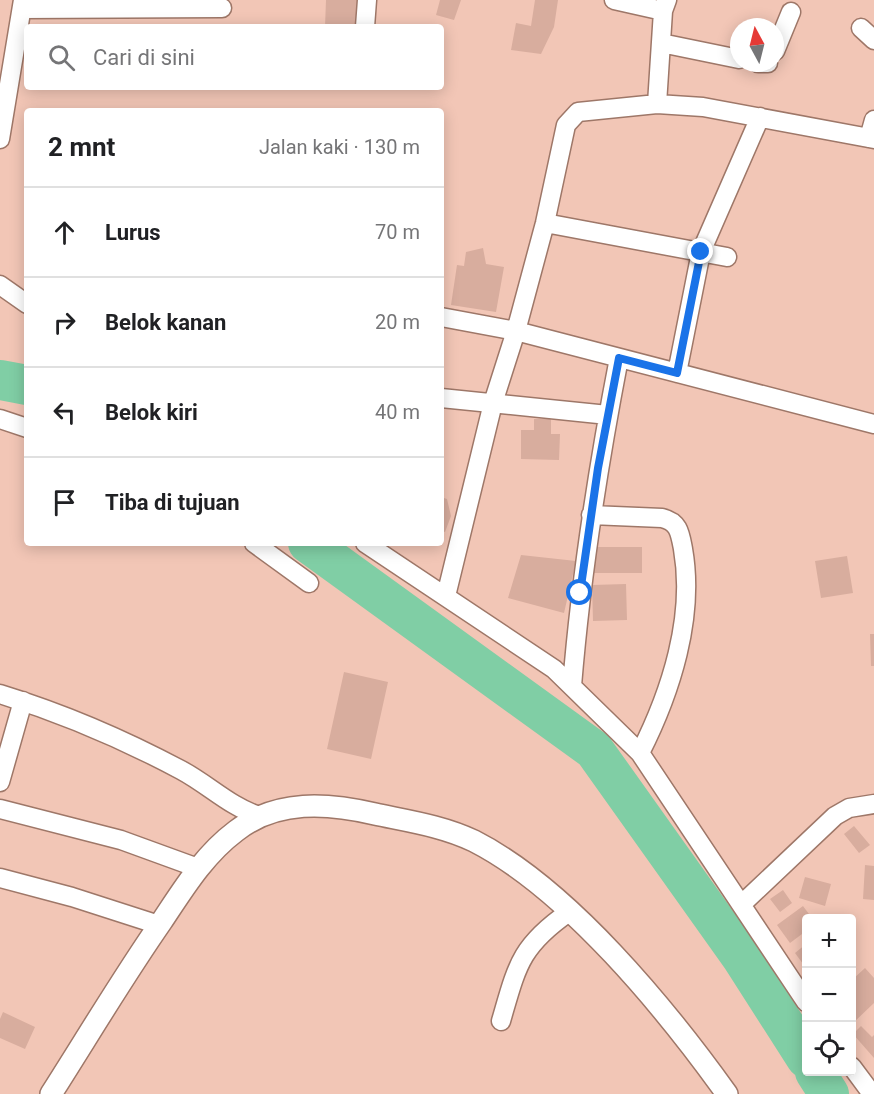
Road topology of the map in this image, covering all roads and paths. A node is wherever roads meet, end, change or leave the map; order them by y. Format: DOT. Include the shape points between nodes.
graph roads {
  1 [pos="367,0"];
  2 [pos="614,0"];
  3 [pos="22,4"];
  4 [pos="665,5"];
  5 [pos="222,8"];
  6 [pos="791,12"];
  7 [pos="365,24"];
  8 [pos="784,29"];
  9 [pos="661,43"];
  10 [pos="730,57"];
  11 [pos="4,85"];
  12 [pos="657,104"];
  13 [pos="760,117"];
  14 [pos="874,120"];
  15 [pos="871,138"];
  16 [pos="0,139"];
  17 [pos="545,223"];
  18 [pos="701,252"];
  19 [pos="727,257"];
  20 [pos="0,285"];
  21 [pos="24,302"];
  22 [pos="444,317"];
  23 [pos="516,331"];
  24 [pos="619,358"];
  25 [pos="677,373"];
  26 [pos="444,398"];
  27 [pos="492,403"];
  28 [pos="608,415"];
  29 [pos="0,418"];
  30 [pos="874,424"];
  31 [pos="24,427"];
  32 [pos="591,515"];
  33 [pos="258,546"];
  34 [pos="370,546"];
  35 [pos="309,583"];
  36 [pos="446,596"];
  37 [pos="573,686"];
  38 [pos="0,693"];
  39 [pos="23,701"];
  40 [pos="640,753"];
  41 [pos="0,782"];
  42 [pos="874,804"];
  43 [pos="0,808"];
  44 [pos="260,816"];
  45 [pos="198,868"];
  46 [pos="0,878"];
  47 [pos="743,903"];
  48 [pos="569,912"];
  49 [pos="159,925"];
  50 [pos="802,994"];
  51 [pos="501,1022"];
  52 [pos="856,1072"];
  53 [pos="51,1094"];
  54 [pos="727,1094"];
  55 [pos="872,1094"];
  1 -- 7 [label="street"];
  2 -- 4 [label="street"];
  3 -- 5 [label="street"];
  3 -- 11 [label="street"];
  4 -- 9 [label="street"];
  6 -- 8 [label="street"];
  9 -- 10 [label="street"];
  9 -- 12 [label="street"];
  11 -- 16 [label="street"];
  12 -- 13 [label="street"];
  12 -- 17 [label="street" via="573,114 566,125"];
  13 -- 15 [label="street"];
  13 -- 18 [label="street"];
  14 -- 15 [label="street"];
  17 -- 18 [label="street"];
  17 -- 23 [label="street"];
  18 -- 19 [label="street"];
  18 -- 25 [label="street"];
  20 -- 21 [label="street"];
  22 -- 23 [label="street"];
  23 -- 24 [label="street"];
  23 -- 27 [label="street"];
  24 -- 25 [label="street"];
  24 -- 28 [label="street"];
  25 -- 30 [label="street"];
  26 -- 27 [label="street"];
  27 -- 28 [label="street"];
  27 -- 36 [label="street"];
  28 -- 32 [label="street"];
  29 -- 31 [label="street"];
  32 -- 37 [label="street"];
  32 -- 40 [label="street" via="662,518 670,520 680,531 687,575 681,630 665,696"];
  33 -- 35 [label="street"];
  34 -- 36 [label="street"];
  36 -- 37 [label="street"];
  37 -- 40 [label="street"];
  38 -- 39 [label="street"];
  39 -- 41 [label="street"];
  39 -- 44 [label="street" via="119,736 186,772 235,807"];
  40 -- 47 [label="street"];
  42 -- 47 [label="street" via="849,808 834,816"];
  43 -- 45 [label="street" via="131,843"];
  44 -- 45 [label="street" via="237,830"];
  44 -- 48 [label="street" via="315,805 349,808 442,829 504,859"];
  45 -- 49 [label="street"];
  46 -- 49 [label="street"];
  47 -- 50 [label="street"];
  48 -- 51 [label="street" via="542,930 521,958"];
  48 -- 54 [label="street" via="632,975"];
  49 -- 53 [label="street"];
  52 -- 55 [label="street"];
}
